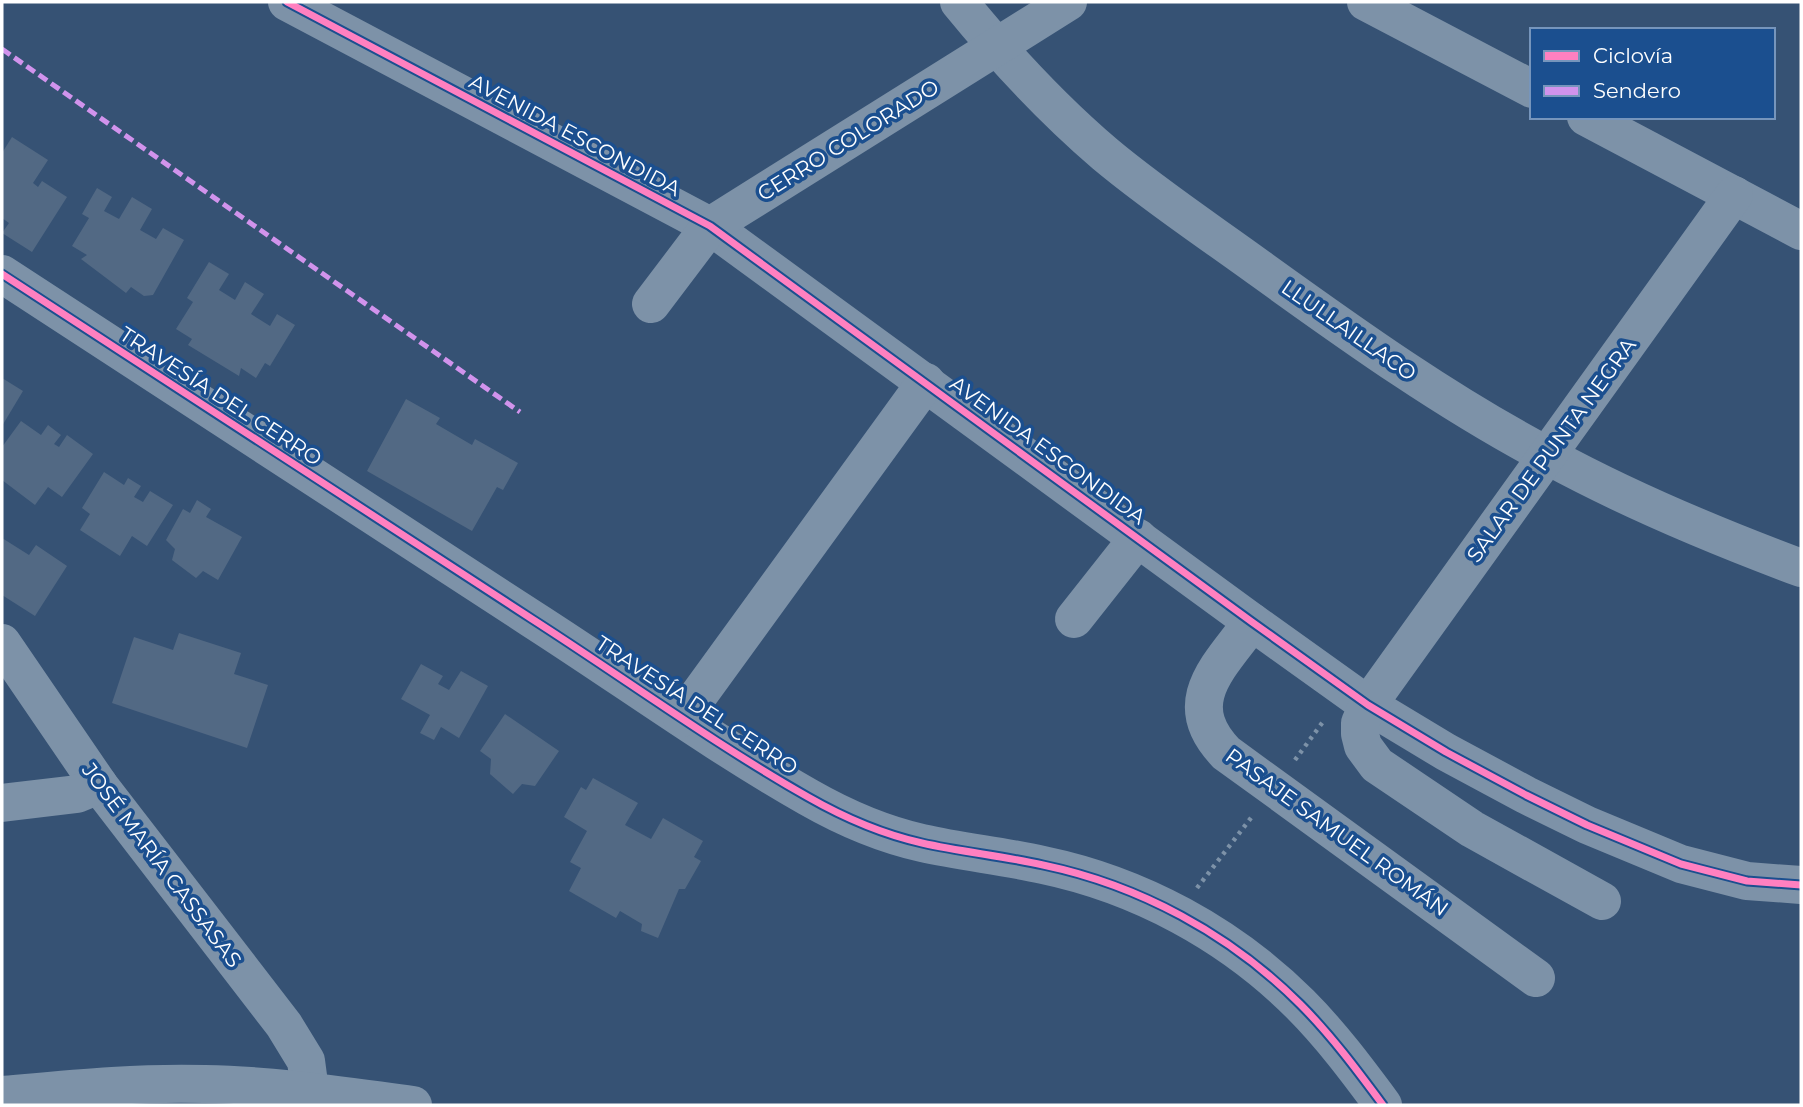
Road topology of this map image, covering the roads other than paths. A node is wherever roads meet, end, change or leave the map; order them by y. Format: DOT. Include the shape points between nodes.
graph roads {
  1 [pos="287,2"];
  2 [pos="959,2"];
  3 [pos="1068,2"];
  4 [pos="1366,2"];
  5 [pos="996,47"];
  6 [pos="1530,88"];
  7 [pos="1590,119"];
  8 [pos="1734,195"];
  9 [pos="710,226"];
  10 [pos="1801,231"];
  11 [pos="2,274"];
  12 [pos="651,304"];
  13 [pos="926,382"];
  14 [pos="1547,456"];
  15 [pos="1138,538"];
  16 [pos="1801,568"];
  17 [pos="1074,619"];
  18 [pos="1252,622"];
  19 [pos="2,643"];
  20 [pos="1368,705"];
  21 [pos="682,718"];
  22 [pos="99,785"];
  23 [pos="2,803"];
  24 [pos="1801,885"];
  25 [pos="1602,901"];
  26 [pos="1536,978"];
  27 [pos="310,1091"];
  28 [pos="2,1095"];
  29 [pos="206,1095"];
  30 [pos="413,1105"];
  31 [pos="1383,1105"];
  1 -- 9 [label="street, AVENIDA ESCONDIDA"];
  2 -- 5 [label="street, LLULLAILLACO"];
  3 -- 5 [label="street, CERRO COLORADO"];
  4 -- 6 [label="street"];
  5 -- 9 [label="street, CERRO COLORADO"];
  5 -- 14 [label="street, LLULLAILLACO" via="1063,116 1153,191 1370,346"];
  7 -- 8 [label="street"];
  8 -- 10 [label="street"];
  8 -- 14 [label="street, SALAR DE PUNTA NEGRA"];
  9 -- 12 [label="street, CERRO COLORADO"];
  9 -- 13 [label="street, AVENIDA ESCONDIDA"];
  11 -- 21 [label="street, TRAVESÍA DEL CERRO"];
  13 -- 15 [label="street, AVENIDA ESCONDIDA"];
  13 -- 21 [label="street, TRAVESÍA DEL CERRO"];
  14 -- 16 [label="street, LLULLAILLACO" via="1642,503"];
  14 -- 20 [label="street, SALAR DE PUNTA NEGRA"];
  15 -- 17 [label="street, AVENIDA ESCONDIDA"];
  15 -- 18 [label="street, AVENIDA ESCONDIDA"];
  18 -- 20 [label="street, AVENIDA ESCONDIDA"];
  18 -- 26 [label="street, PASAJE SAMUEL ROMÁN" via="1207,684 1205,719 1216,743"];
  19 -- 22 [label="street, JOSÉ MARÍA CASSASAS"];
  20 -- 24 [label="street, AVENIDA ESCONDIDA" via="1526,796 1649,852 1714,874"];
  20 -- 25 [label="street" via="1360,734 1377,765 1472,829"];
  21 -- 31 [label="street, TRAVESÍA DEL CERRO" via="844,816 920,842 1079,874 1177,914 1274,980 1324,1030"];
  22 -- 23 [label="street" via="77,794"];
  22 -- 27 [label="street, JOSÉ MARÍA CASSASAS" via="284,1025 306,1061"];
  27 -- 29 [label="street"];
  27 -- 30 [label="street"];
  28 -- 29 [label="street" via="99,1086"];
}
